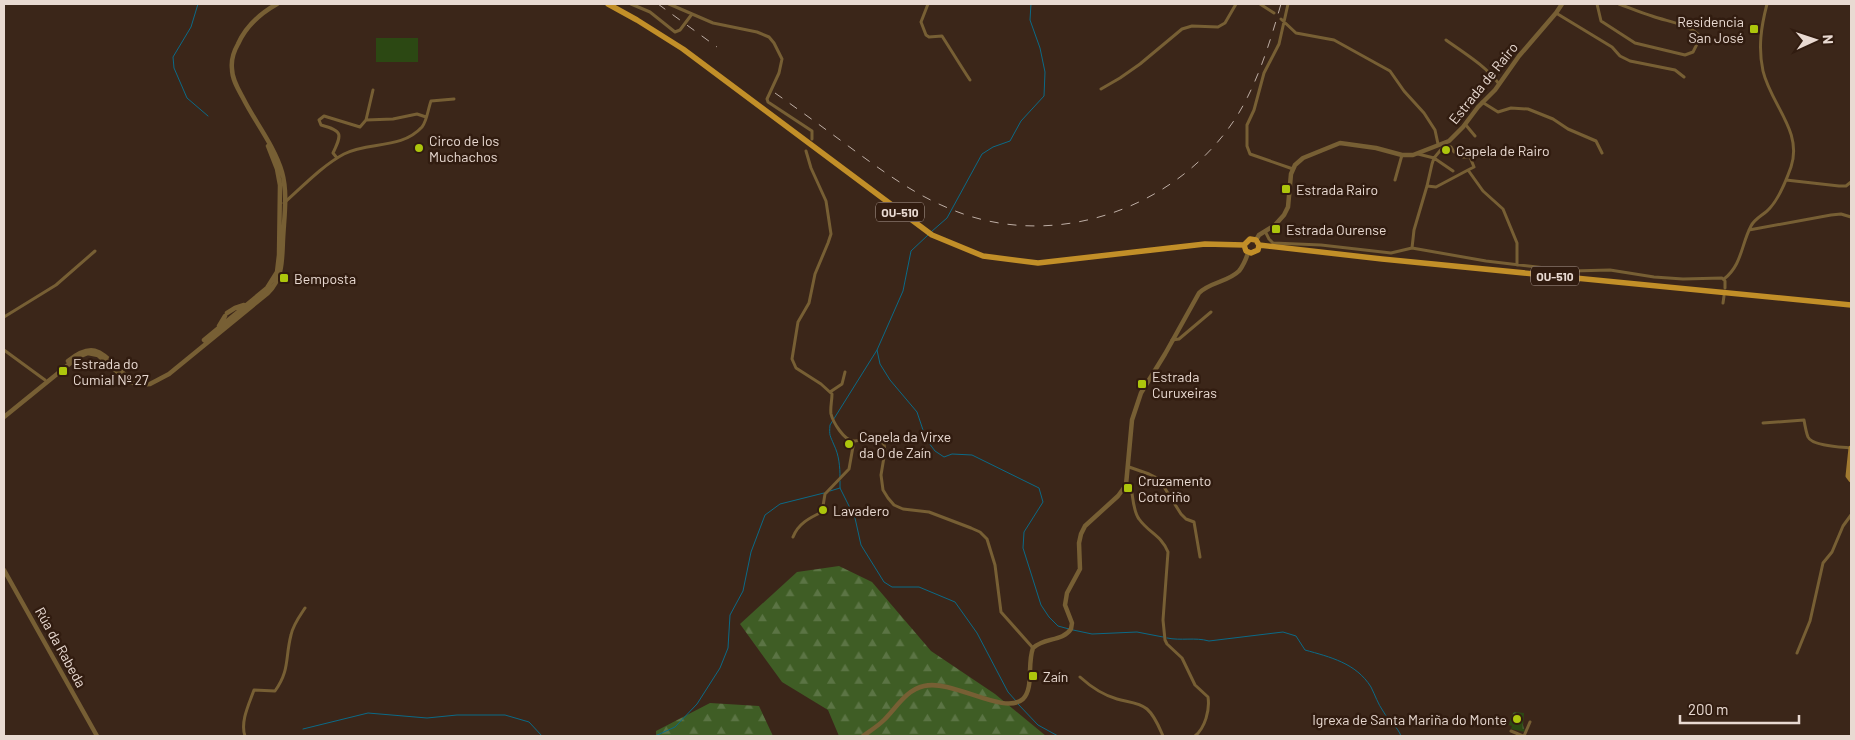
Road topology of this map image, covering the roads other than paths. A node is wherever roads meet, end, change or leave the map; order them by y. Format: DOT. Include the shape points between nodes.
graph roads {
  1 [pos="277,4"];
  2 [pos="608,4"];
  3 [pos="631,4"];
  4 [pos="669,4"];
  5 [pos="928,4"];
  6 [pos="1236,4"];
  7 [pos="1260,4"];
  8 [pos="1288,4"];
  9 [pos="1562,4"];
  10 [pos="1597,4"];
  11 [pos="1619,4"];
  12 [pos="1768,4"];
  13 [pos="1274,13"];
  14 [pos="1556,13"];
  15 [pos="690,16"];
  16 [pos="1281,19"];
  17 [pos="1285,23"];
  18 [pos="1446,40"];
  19 [pos="1684,77"];
  20 [pos="970,80"];
  21 [pos="1499,84"];
  22 [pos="1101,89"];
  23 [pos="373,90"];
  24 [pos="454,99"];
  25 [pos="1482,102"];
  26 [pos="426,117"];
  27 [pos="366,120"];
  28 [pos="1465,124"];
  29 [pos="1475,136"];
  30 [pos="266,139"];
  31 [pos="812,139"];
  32 [pos="1438,144"];
  33 [pos="1445,144"];
  34 [pos="806,151"];
  35 [pos="1417,153"];
  36 [pos="1602,153"];
  37 [pos="1402,155"];
  38 [pos="337,158"];
  39 [pos="1434,158"];
  40 [pos="1293,169"];
  41 [pos="1453,170"];
  42 [pos="1468,170"];
  43 [pos="1395,180"];
  44 [pos="1786,180"];
  45 [pos="1851,184"];
  46 [pos="280,185"];
  47 [pos="1428,186"];
  48 [pos="284,203"];
  49 [pos="283,216"];
  50 [pos="1851,217"];
  51 [pos="1749,230"];
  52 [pos="1266,231"];
  53 [pos="279,243"];
  54 [pos="1257,243"];
  55 [pos="1244,245"];
  56 [pos="1412,248"];
  57 [pos="95,251"];
  58 [pos="1248,253"];
  59 [pos="279,261"];
  60 [pos="1517,265"];
  61 [pos="1724,279"];
  62 [pos="278,281"];
  63 [pos="1725,288"];
  64 [pos="1724,296"];
  65 [pos="257,297"];
  66 [pos="1723,303"];
  67 [pos="1851,305"];
  68 [pos="248,307"];
  69 [pos="1211,312"];
  70 [pos="4,317"];
  71 [pos="229,317"];
  72 [pos="219,330"];
  73 [pos="1172,340"];
  74 [pos="200,344"];
  75 [pos="4,350"];
  76 [pos="193,354"];
  77 [pos="181,360"];
  78 [pos="845,372"];
  79 [pos="45,380"];
  80 [pos="150,381"];
  81 [pos="138,385"];
  82 [pos="829,392"];
  83 [pos="4,415"];
  84 [pos="1763,423"];
  85 [pos="854,441"];
  86 [pos="1851,450"];
  87 [pos="1129,467"];
  88 [pos="1850,472"];
  89 [pos="1851,480"];
  90 [pos="1126,485"];
  91 [pos="1851,516"];
  92 [pos="793,537"];
  93 [pos="1200,557"];
  94 [pos="4,570"];
  95 [pos="305,608"];
  96 [pos="1033,648"];
  97 [pos="1797,653"];
  98 [pos="1080,677"];
  99 [pos="1530,722"];
  100 [pos="1511,731"];
  101 [pos="97,736"];
  102 [pos="245,736"];
  103 [pos="863,736"];
  104 [pos="1163,736"];
  105 [pos="1195,736"];
  106 [pos="1524,736"];
  1 -- 30 [label="street" via="258,16 246,30 236,46 232,64 235,81"];
  2 -- 55 [label="main road, OU-510" via="683,49 932,235 983,256 1038,263 1205,244"];
  3 -- 15 [label="street" via="650,12 675,32"];
  4 -- 15 [label="street"];
  5 -- 20 [label="street" via="921,22 926,35 942,36"];
  6 -- 22 [label="street" via="1225,23 1218,27 1182,29 1127,73"];
  7 -- 13 [label="street"];
  8 -- 17 [label="street"];
  9 -- 14 [label="street, Estrada de Rairo"];
  10 -- 11 [label="street" via="1601,21 1635,43 1685,55 1693,52 1699,35 1693,29"];
  12 -- 44 [label="street" via="1760,51 1764,73 1793,138 1794,154"];
  14 -- 19 [label="street" via="1630,61 1675,70"];
  14 -- 21 [label="street, Estrada de Rairo"];
  15 -- 31 [label="street" via="757,32 774,43 782,58 768,102 812,131"];
  16 -- 17 [label="street"];
  17 -- 32 [label="street" via="1296,33 1334,40 1390,71 1435,130"];
  17 -- 40 [label="street" via="1247,125 1247,146 1250,154"];
  18 -- 21 [label="street" via="1473,59"];
  21 -- 25 [label="street, Estrada de Rairo"];
  23 -- 27 [label="street"];
  24 -- 26 [label="street" via="431,101"];
  25 -- 28 [label="street, Estrada de Rairo"];
  25 -- 36 [label="street" via="1498,112 1511,108 1528,109 1553,119 1596,141"];
  26 -- 27 [label="street" via="417,114"];
  26 -- 38 [label="street" via="423,126 409,137 389,145 354,150"];
  27 -- 38 [label="street" via="360,127 324,116 319,120 321,125 336,128 339,133 339,143 332,153"];
  28 -- 29 [label="street"];
  28 -- 33 [label="street, Estrada de Rairo"];
  30 -- 46 [label="street"];
  30 -- 48 [label="street" via="282,171"];
  32 -- 33 [label="street, Estrada de Rairo"];
  32 -- 35 [label="street, Estrada de Rairo"];
  33 -- 39 [label="street"];
  33 -- 42 [label="street" via="1454,152 1459,151 1463,157 1470,157 1474,167"];
  34 -- 82 [label="street" via="826,201 831,234 815,274 809,303 798,322 792,359 796,368"];
  35 -- 37 [label="street, Estrada de Rairo"];
  35 -- 39 [label="street"];
  37 -- 40 [label="street, Estrada de Rairo" via="1340,143 1303,158"];
  37 -- 43 [label="street"];
  38 -- 48 [label="street"];
  39 -- 41 [label="street"];
  39 -- 47 [label="street"];
  40 -- 52 [label="street" via="1288,206 1277,223"];
  42 -- 47 [label="street" via="1436,187"];
  42 -- 60 [label="street" via="1483,191 1503,209 1517,243"];
  44 -- 45 [label="street" via="1839,186"];
  44 -- 51 [label="street" via="1774,203"];
  46 -- 48 [label="street"];
  46 -- 53 [label="street"];
  47 -- 56 [label="street" via="1414,230"];
  48 -- 49 [label="street"];
  49 -- 53 [label="street"];
  49 -- 62 [label="street" via="282,268"];
  50 -- 51 [label="street" via="1831,215"];
  51 -- 61 [label="street" via="1734,271"];
  52 -- 54 [label="street" via="1259,235"];
  52 -- 56 [label="street" via="1273,243 1392,253"];
  53 -- 59 [label="street"];
  54 -- 55 [label="main road, OU-510" via="1250,239"];
  54 -- 58 [label="main road" via="1256,252"];
  54 -- 67 [label="main road, OU-510" via="1401,261"];
  55 -- 58 [label="main road"];
  56 -- 60 [label="street"];
  57 -- 70 [label="street" via="56,285"];
  58 -- 73 [label="street" via="1238,271 1205,287"];
  59 -- 62 [label="street"];
  59 -- 65 [label="street" via="274,279"];
  60 -- 61 [label="street" via="1572,271 1610,270 1654,277"];
  61 -- 63 [label="street"];
  62 -- 65 [label="street"];
  62 -- 68 [label="street" via="268,293"];
  64 -- 66 [label="street"];
  65 -- 68 [label="street"];
  68 -- 71 [label="street"];
  68 -- 71 [label="street" via="235,308"];
  68 -- 72 [label="street"];
  69 -- 73 [label="street" via="1179,339"];
  71 -- 72 [label="street"];
  72 -- 74 [label="street"];
  72 -- 76 [label="street"];
  73 -- 87 [label="street" via="1134,409"];
  74 -- 76 [label="street"];
  74 -- 77 [label="street"];
  75 -- 79 [label="street"];
  76 -- 77 [label="street"];
  76 -- 81 [label="street" via="160,379"];
  77 -- 80 [label="street"];
  78 -- 82 [label="street" via="842,384"];
  79 -- 80 [label="street" via="77,354 89,349 101,353 130,379"];
  79 -- 83 [label="street"];
  80 -- 81 [label="street"];
  81 -- 83 [label="street" via="122,377 98,355 85,354"];
  82 -- 85 [label="street" via="832,394 834,421 847,439"];
  84 -- 86 [label="street" via="1804,420 1808,438 1812,441"];
  85 -- 92 [label="street" via="849,469 825,494 822,512 797,527"];
  85 -- 96 [label="street" via="870,438 884,444 883,490 894,505 940,516 980,532 987,539 995,564 1001,612"];
  86 -- 88 [label="main road"];
  87 -- 90 [label="street"];
  87 -- 93 [label="street" via="1159,480 1181,514 1193,521"];
  88 -- 89 [label="main road"];
  90 -- 96 [label="street" via="1080,534 1080,569 1067,593 1065,605 1071,629 1065,635 1044,640"];
  90 -- 105 [label="street" via="1131,488 1137,517 1164,542 1168,552 1163,620 1165,640 1182,658 1195,684 1208,697 1209,709"];
  91 -- 97 [label="street" via="1823,563 1810,621"];
  94 -- 101 [label="street, Rúa da Rabeda"];
  95 -- 102 [label="street" via="291,634 282,683 276,691 254,690 245,716"];
  96 -- 103 [label="street" via="1028,692 1022,700 1001,704 944,685 922,686 905,695 883,720"];
  98 -- 104 [label="street" via="1099,692 1146,708"];
  99 -- 106 [label="street"];
  100 -- 106 [label="street"];
}
